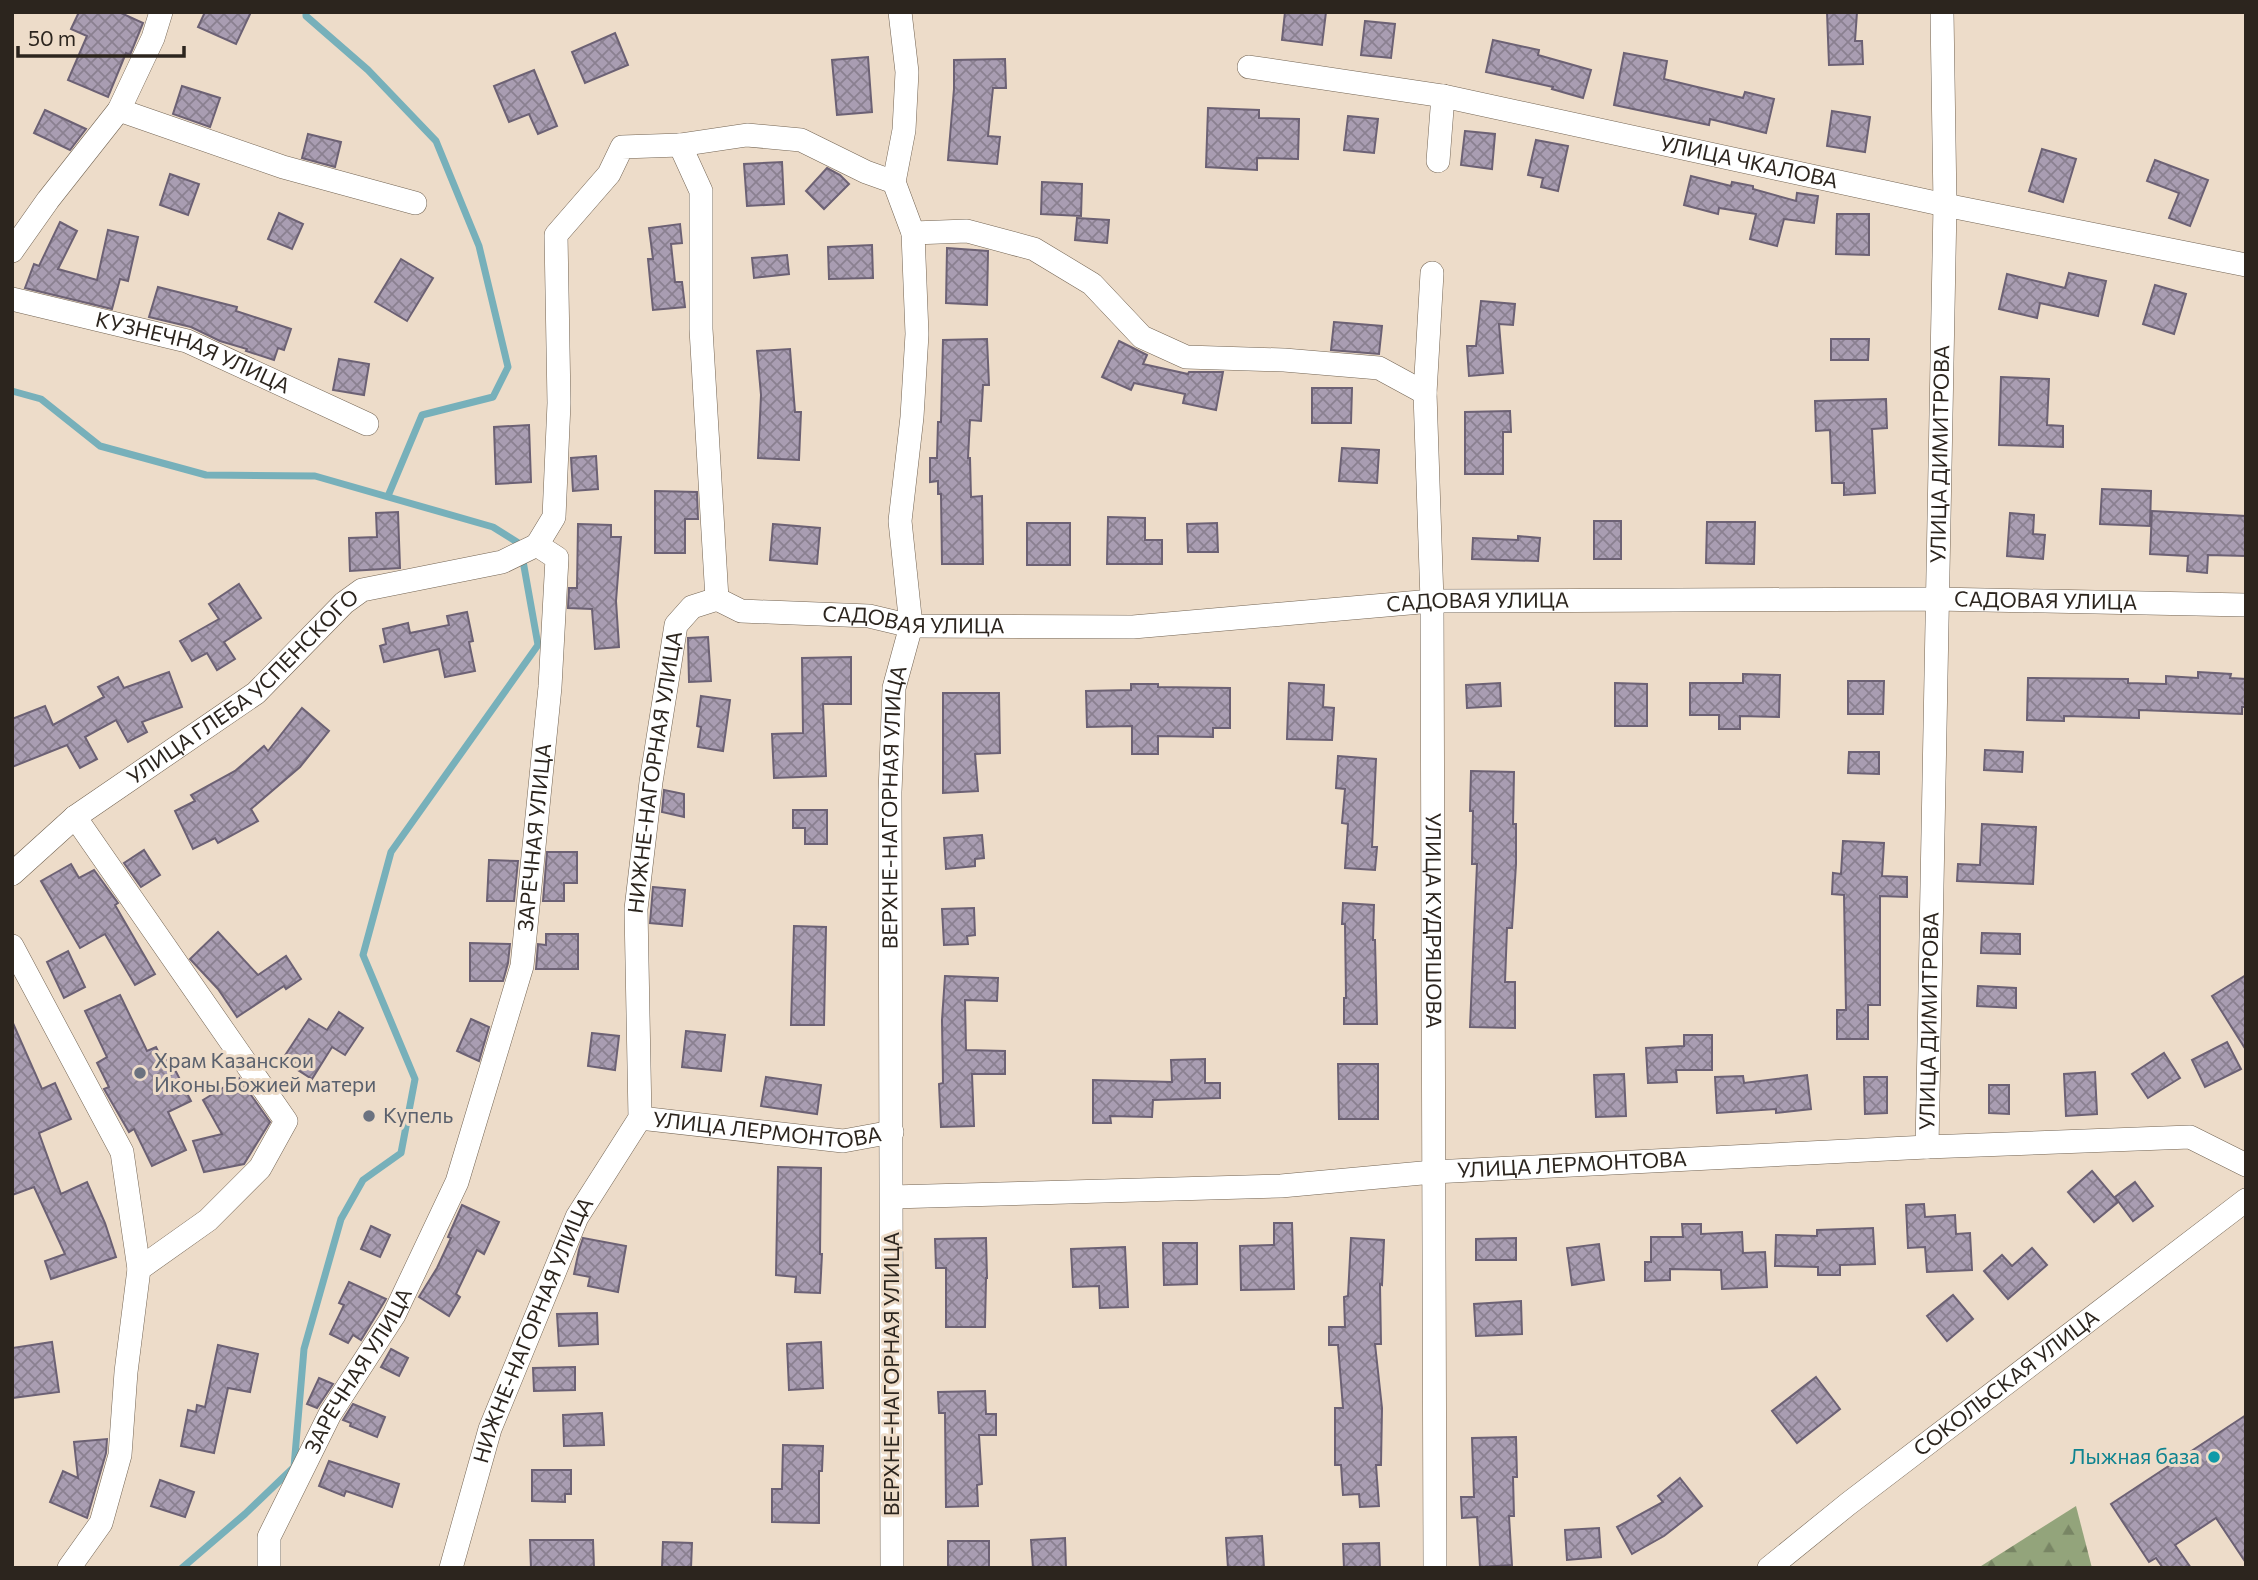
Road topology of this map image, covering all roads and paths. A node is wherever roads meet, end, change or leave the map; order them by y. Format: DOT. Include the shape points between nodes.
graph roads {
  1 [pos="161,12"];
  2 [pos="900,12"];
  3 [pos="1941,12"];
  4 [pos="1250,66"];
  5 [pos="1443,96"];
  6 [pos="119,110"];
  7 [pos="680,145"];
  8 [pos="1438,161"];
  9 [pos="894,182"];
  10 [pos="415,203"];
  11 [pos="1945,205"];
  12 [pos="913,233"];
  13 [pos="12,251"];
  14 [pos="2246,265"];
  15 [pos="1432,273"];
  16 [pos="12,299"];
  17 [pos="1426,393"];
  18 [pos="367,424"];
  19 [pos="537,545"];
  20 [pos="717,598"];
  21 [pos="1936,599"];
  22 [pos="1432,601"];
  23 [pos="2246,605"];
  24 [pos="911,626"];
  25 [pos="75,817"];
  26 [pos="12,874"];
  27 [pos="12,946"];
  28 [pos="640,1118"];
  29 [pos="891,1132"];
  30 [pos="1927,1147"];
  31 [pos="2246,1165"];
  32 [pos="1433,1172"];
  33 [pos="892,1197"];
  34 [pos="2246,1200"];
  35 [pos="139,1269"];
  36 [pos="69,1568"];
  37 [pos="269,1568"];
  38 [pos="451,1568"];
  39 [pos="892,1568"];
  40 [pos="1435,1568"];
  41 [pos="1769,1568"];
  1 -- 6 [label="street"];
  2 -- 9 [label="street" via="907,72 904,130"];
  3 -- 11 [label="street, УЛИЦА ДИМИТРОВА"];
  4 -- 5 [label="street, УЛИЦА ЧКАЛОВА"];
  5 -- 8 [label="street"];
  5 -- 11 [label="street, УЛИЦА ЧКАЛОВА"];
  6 -- 10 [label="street" via="284,167"];
  6 -- 13 [label="street"];
  7 -- 9 [label="street" via="747,135 801,140"];
  7 -- 19 [label="street" via="622,147 609,174 556,235 559,403 554,517"];
  7 -- 20 [label="street" via="701,191 701,329"];
  9 -- 12 [label="street, ВЕРХНЕ-НАГОРНАЯ УЛИЦА"];
  11 -- 14 [label="street, УЛИЦА ЧКАЛОВА"];
  11 -- 21 [label="street, УЛИЦА ДИМИТРОВА"];
  12 -- 17 [label="street" via="967,231 1034,250 1092,284 1142,337 1186,357 1379,368"];
  12 -- 24 [label="street, ВЕРХНЕ-НАГОРНАЯ УЛИЦА" via="917,334 900,521"];
  15 -- 17 [label="street, УЛИЦА КУДРЯШОВА"];
  16 -- 18 [label="street, КУЗНЕЧНАЯ УЛИЦА" via="187,341"];
  17 -- 22 [label="street, УЛИЦА КУДРЯШОВА"];
  19 -- 25 [label="street, УЛИЦА ГЛЕБА УСПЕНСКОГО" via="502,562 362,590 256,693"];
  19 -- 37 [label="street, ЗАРЕЧНАЯ УЛИЦА" via="557,558 550,688 522,966 457,1182 394,1315 330,1414 269,1537"];
  20 -- 24 [label="street, САДОВАЯ УЛИЦА" via="741,611 869,616"];
  20 -- 28 [label="street, НИЖНЕ-НАГОРНАЯ УЛИЦА" via="692,607 676,625 651,782 636,909"];
  21 -- 22 [label="street, САДОВАЯ УЛИЦА"];
  21 -- 23 [label="street, САДОВАЯ УЛИЦА"];
  21 -- 30 [label="street, УЛИЦА ДИМИТРОВА"];
  22 -- 24 [label="street, САДОВАЯ УЛИЦА" via="1133,627"];
  22 -- 32 [label="street, УЛИЦА КУДРЯШОВА"];
  24 -- 29 [label="street, ВЕРХНЕ-НАГОРНАЯ УЛИЦА" via="894,688"];
  25 -- 26 [label="street, УЛИЦА ГЛЕБА УСПЕНСКОГО"];
  25 -- 35 [label="street" via="286,1121 260,1168 208,1220"];
  27 -- 35 [label="street" via="122,1152"];
  28 -- 29 [label="street, УЛИЦА ЛЕРМОНТОВА" via="843,1141"];
  28 -- 38 [label="street, НИЖНЕ-НАГОРНАЯ УЛИЦА" via="572,1229 491,1429"];
  29 -- 33 [label="street, ВЕРХНЕ-НАГОРНАЯ УЛИЦА"];
  30 -- 31 [label="street, УЛИЦА ЛЕРМОНТОВА" via="2190,1137"];
  30 -- 32 [label="street, УЛИЦА ЛЕРМОНТОВА"];
  32 -- 33 [label="street, УЛИЦА ЛЕРМОНТОВА" via="1281,1186"];
  32 -- 40 [label="street, УЛИЦА КУДРЯШОВА"];
  33 -- 39 [label="street, ВЕРХНЕ-НАГОРНАЯ УЛИЦА"];
  34 -- 41 [label="street, СОКОЛЬСКАЯ УЛИЦА"];
  35 -- 36 [label="street" via="120,1455 102,1523"];
}
